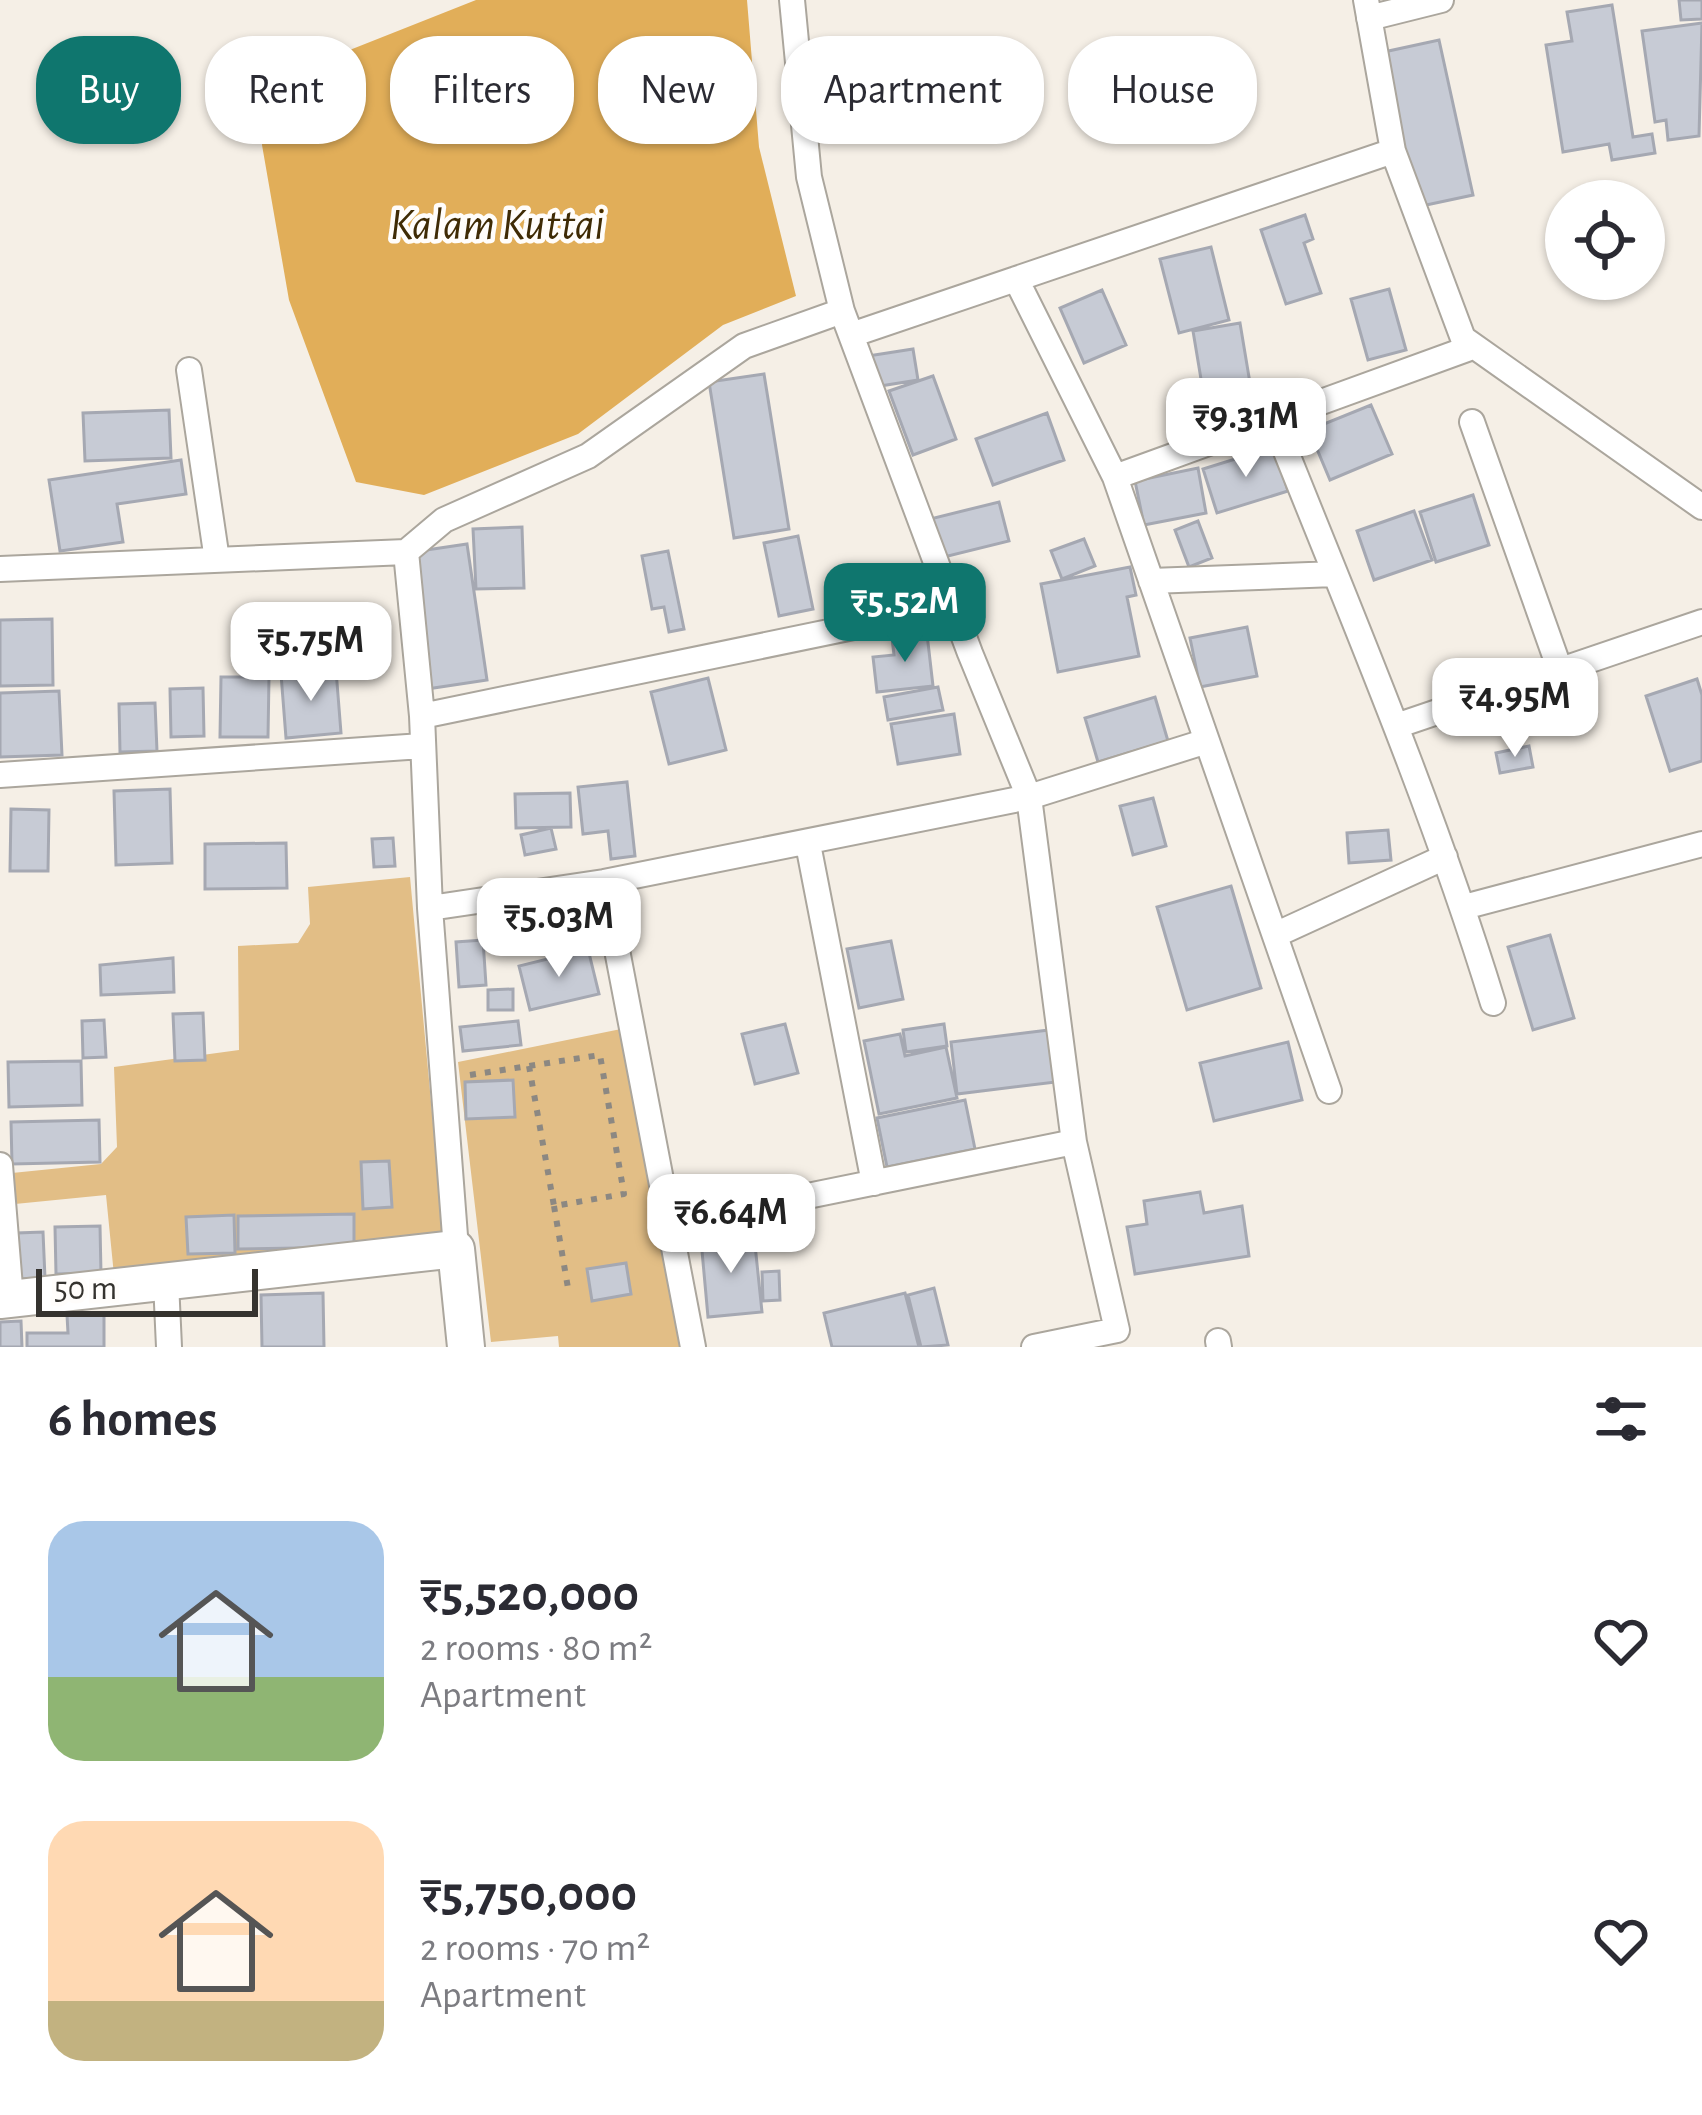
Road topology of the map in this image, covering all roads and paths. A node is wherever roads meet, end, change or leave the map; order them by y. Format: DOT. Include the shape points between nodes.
graph roads {
  1 [pos="793,0"];
  2 [pos="1441,0"];
  3 [pos="1368,9"];
  4 [pos="1393,151"];
  5 [pos="1016,279"];
  6 [pos="846,323"];
  7 [pos="1464,340"];
  8 [pos="189,370"];
  9 [pos="1273,419"];
  10 [pos="1472,422"];
  11 [pos="1115,477"];
  12 [pos="1702,507"];
  13 [pos="406,552"];
  14 [pos="217,560"];
  15 [pos="0,569"];
  16 [pos="1335,574"];
  17 [pos="1151,581"];
  18 [pos="955,606"];
  19 [pos="1702,622"];
  20 [pos="1560,670"];
  21 [pos="422,716"];
  22 [pos="1396,726"];
  23 [pos="1207,742"];
  24 [pos="422,746"];
  25 [pos="0,776"];
  26 [pos="1029,797"];
  27 [pos="808,844"];
  28 [pos="1702,844"];
  29 [pos="1444,856"];
  30 [pos="604,882"];
  31 [pos="430,908"];
  32 [pos="1464,908"];
  33 [pos="1275,935"];
  34 [pos="1493,1003"];
  35 [pos="530,1066"];
  36 [pos="443,1080"];
  37 [pos="1329,1091"];
  38 [pos="1074,1142"];
  39 [pos="0,1165"];
  40 [pos="874,1183"];
  41 [pos="554,1206"];
  42 [pos="670,1223"];
  43 [pos="456,1249"];
  44 [pos="166,1282"];
  45 [pos="569,1294"];
  46 [pos="5,1300"];
  47 [pos="169,1347"];
  48 [pos="466,1347"];
  49 [pos="693,1347"];
  50 [pos="1034,1347"];
  1 -- 6 [label="street" via="809,177"];
  2 -- 3 [label="street"];
  3 -- 4 [label="street"];
  4 -- 5 [label="street"];
  4 -- 7 [label="street"];
  5 -- 6 [label="street"];
  5 -- 11 [label="street"];
  6 -- 13 [label="street" via="743,346 588,456 444,520"];
  6 -- 18 [label="street"];
  7 -- 9 [label="street" via="1467,349"];
  7 -- 12 [label="street"];
  8 -- 14 [label="street"];
  9 -- 11 [label="street"];
  9 -- 16 [label="street"];
  10 -- 20 [label="street"];
  11 -- 17 [label="street"];
  13 -- 14 [label="street"];
  13 -- 21 [label="street"];
  14 -- 15 [label="street"];
  16 -- 17 [label="street"];
  16 -- 22 [label="street"];
  17 -- 23 [label="street"];
  18 -- 21 [label="street"];
  18 -- 26 [label="street"];
  19 -- 20 [label="street"];
  20 -- 22 [label="street"];
  21 -- 24 [label="street"];
  22 -- 29 [label="street"];
  23 -- 26 [label="street"];
  23 -- 33 [label="street"];
  24 -- 25 [label="street"];
  24 -- 31 [label="street"];
  26 -- 27 [label="street"];
  26 -- 38 [label="street"];
  27 -- 30 [label="street"];
  27 -- 40 [label="street"];
  28 -- 32 [label="street"];
  29 -- 32 [label="street"];
  29 -- 33 [label="street"];
  30 -- 31 [label="street"];
  30 -- 42 [label="street"];
  31 -- 36 [label="street"];
  32 -- 34 [label="street"];
  33 -- 37 [label="street"];
  35 -- 36 [label="path"];
  35 -- 41 [label="path"];
  35 -- 41 [label="path" via="600,1054 624,1194"];
  36 -- 43 [label="street"];
  38 -- 40 [label="street"];
  38 -- 50 [label="street" via="1117,1330"];
  39 -- 46 [label="street"];
  40 -- 42 [label="street"];
  41 -- 45 [label="path"];
  42 -- 49 [label="street"];
  43 -- 44 [label="street"];
  43 -- 48 [label="street"];
  44 -- 46 [label="street"];
  44 -- 47 [label="street"];
}
